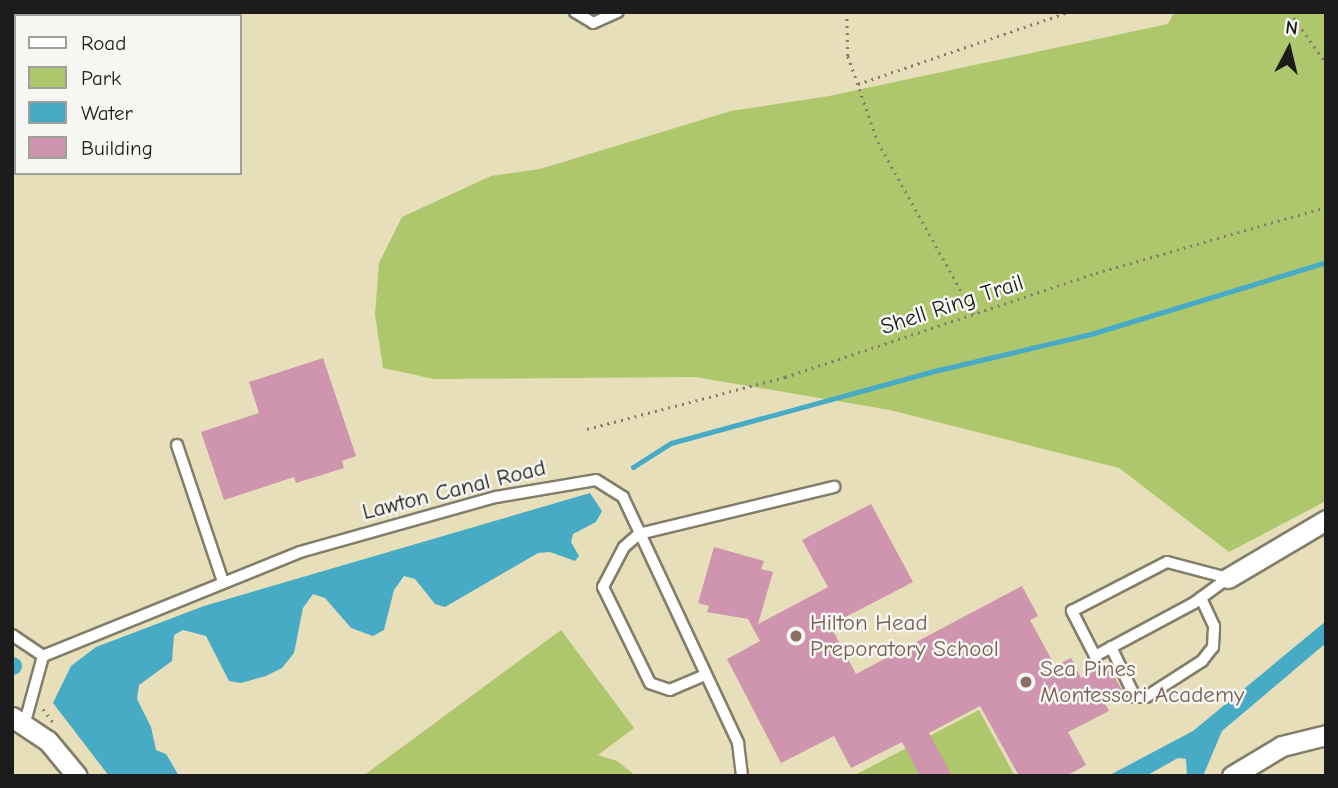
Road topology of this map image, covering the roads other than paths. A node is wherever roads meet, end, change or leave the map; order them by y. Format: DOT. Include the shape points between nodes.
graph roads {
  1 [pos="575,12"];
  2 [pos="618,12"];
  3 [pos="177,445"];
  4 [pos="834,487"];
  5 [pos="1326,520"];
  6 [pos="639,534"];
  7 [pos="1228,578"];
  8 [pos="223,582"];
  9 [pos="1200,598"];
  10 [pos="12,635"];
  11 [pos="1111,647"];
  12 [pos="43,656"];
  13 [pos="705,675"];
  14 [pos="19,719"];
  15 [pos="1326,735"];
  16 [pos="77,776"];
  17 [pos="742,776"];
  18 [pos="1232,776"];
  1 -- 2 [label="lane" via="593,23"];
  3 -- 8 [label="lane"];
  4 -- 6 [label="lane"];
  5 -- 7 [label="street"];
  6 -- 8 [label="lane, Lawton Canal Road" via="623,497 613,487 596,480 574,481 382,526"];
  6 -- 13 [label="lane, Lawton Canal Road"];
  6 -- 13 [label="lane" via="607,575 605,598 650,682 670,690"];
  7 -- 9 [label="lane"];
  7 -- 11 [label="lane" via="1167,562 1072,611 1095,656"];
  8 -- 12 [label="lane, Lawton Canal Road"];
  9 -- 11 [label="lane"];
  9 -- 11 [label="lane" via="1213,626 1213,647 1202,661 1146,697 1135,697"];
  10 -- 12 [label="lane"];
  12 -- 14 [label="lane"];
  13 -- 17 [label="lane, Lawton Canal Road" via="738,743"];
  14 -- 16 [label="street" via="48,741"];
  15 -- 18 [label="street" via="1282,746"];
}
